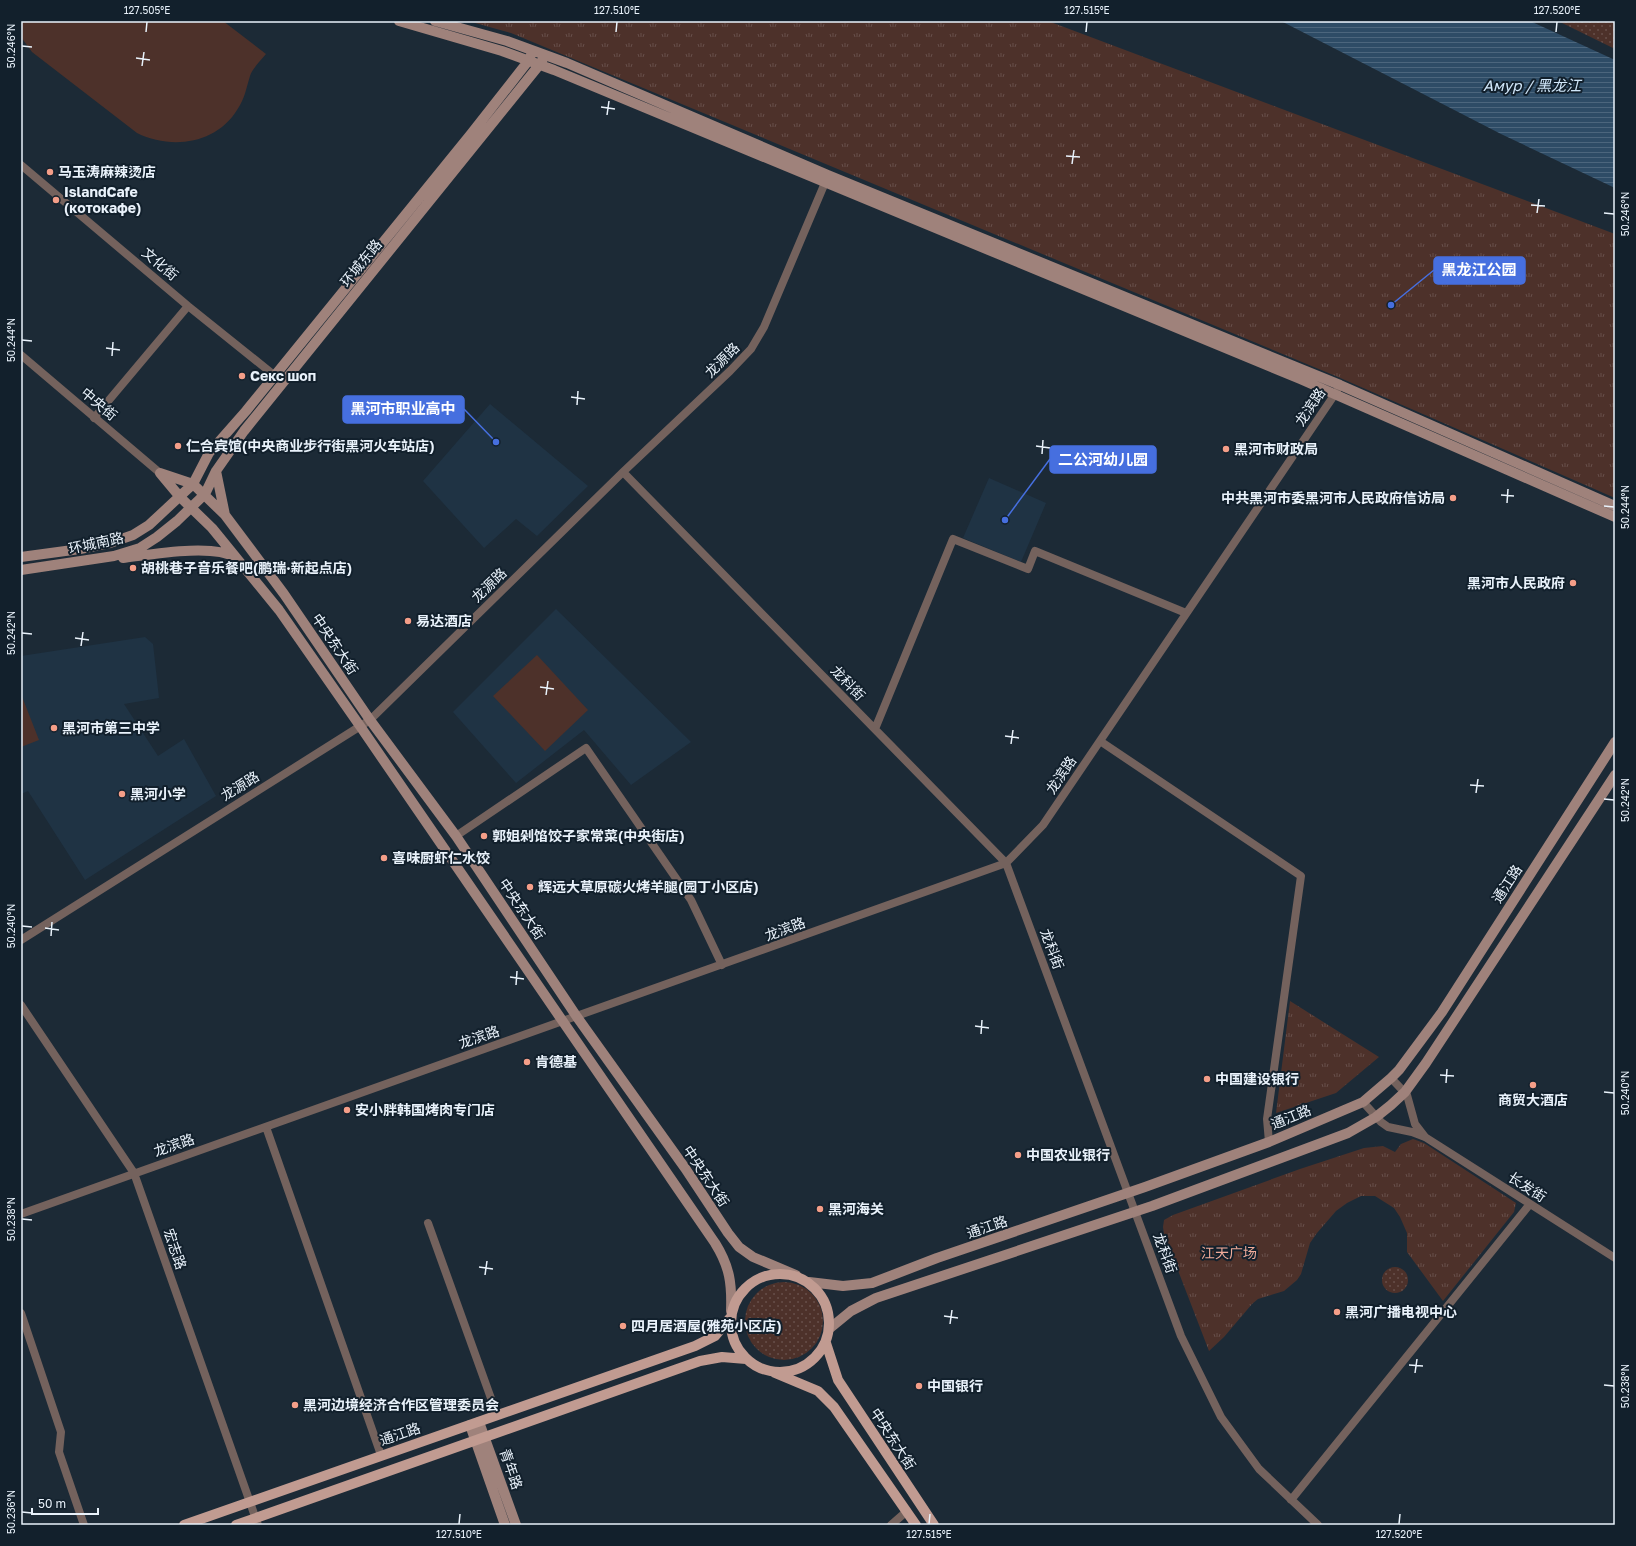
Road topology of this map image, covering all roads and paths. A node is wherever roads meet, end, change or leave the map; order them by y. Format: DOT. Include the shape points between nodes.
graph roads {
  1 [pos="399,21"];
  2 [pos="435,21"];
  3 [pos="531,55"];
  4 [pos="543,60"];
  5 [pos="21,165"];
  6 [pos="827,179"];
  7 [pos="188,306"];
  8 [pos="21,355"];
  9 [pos="279,379"];
  10 [pos="1340,385"];
  11 [pos="1334,394"];
  12 [pos="94,418"];
  13 [pos="216,471"];
  14 [pos="623,472"];
  15 [pos="160,473"];
  16 [pos="193,484"];
  17 [pos="205,494"];
  18 [pos="180,497"];
  19 [pos="1615,506"];
  20 [pos="192,508"];
  21 [pos="225,515"];
  22 [pos="1615,517"];
  23 [pos="21,557"];
  24 [pos="83,562"];
  25 [pos="241,562"];
  26 [pos="21,570"];
  27 [pos="1186,613"];
  28 [pos="370,720"];
  29 [pos="360,726"];
  30 [pos="875,729"];
  31 [pos="1100,741"];
  32 [pos="1615,742"];
  33 [pos="1615,775"];
  34 [pos="456,836"];
  35 [pos="1006,863"];
  36 [pos="21,940"];
  37 [pos="722,965"];
  38 [pos="21,1005"];
  39 [pos="577,1017"];
  40 [pos="563,1022"];
  41 [pos="1392,1078"];
  42 [pos="1405,1092"];
  43 [pos="1363,1102"];
  44 [pos="1376,1117"];
  45 [pos="266,1126"];
  46 [pos="1426,1137"];
  47 [pos="1269,1142"];
  48 [pos="134,1173"];
  49 [pos="1128,1192"];
  50 [pos="1530,1204"];
  51 [pos="1135,1212"];
  52 [pos="21,1214"];
  53 [pos="428,1223"];
  54 [pos="1615,1258"];
  55 [pos="796,1275"];
  56 [pos="809,1282"];
  57 [pos="21,1313"];
  58 [pos="731,1315"];
  59 [pos="830,1329"];
  60 [pos="826,1343"];
  61 [pos="746,1359"];
  62 [pos="768,1371"];
  63 [pos="497,1415"];
  64 [pos="475,1423"];
  65 [pos="480,1438"];
  66 [pos="381,1455"];
  67 [pos="1291,1500"];
  68 [pos="250,1502"];
  69 [pos="907,1511"];
  70 [pos="257,1522"];
  71 [pos="84,1525"];
  72 [pos="184,1525"];
  73 [pos="236,1525"];
  74 [pos="505,1525"];
  75 [pos="516,1525"];
  76 [pos="891,1525"];
  77 [pos="916,1525"];
  78 [pos="934,1525"];
  79 [pos="1318,1525"];
  1 -- 3 [label="main road"];
  2 -- 3 [label="main road" via="507,41"];
  3 -- 4 [label="main road"];
  3 -- 9 [label="main road, 环城东路"];
  4 -- 6 [label="main road" via="567,63"];
  4 -- 9 [label="main road, 环城东路"];
  5 -- 7 [label="street, 文化街"];
  6 -- 10 [label="main road"];
  6 -- 11 [label="main road"];
  6 -- 14 [label="street, 龙源路" via="764,327 751,349"];
  7 -- 9 [label="street, 文化街"];
  7 -- 12 [label="street"];
  8 -- 12 [label="street, 中央街"];
  9 -- 13 [label="main road, 环城东路"];
  9 -- 16 [label="main road, 环城东路" via="210,454"];
  10 -- 11 [label="street, 龙滨路"];
  10 -- 19 [label="main road"];
  11 -- 22 [label="main road"];
  11 -- 27 [label="street, 龙滨路"];
  12 -- 15 [label="street, 中央街"];
  13 -- 17 [label="main road, 环城东路"];
  13 -- 21 [label="main road"];
  14 -- 28 [label="street, 龙源路"];
  14 -- 30 [label="street, 龙科街"];
  15 -- 16 [label="main road"];
  15 -- 18 [label="main road, 中央东大街"];
  16 -- 17 [label="main road, 中央东大街"];
  16 -- 18 [label="main road, 环城南路"];
  17 -- 20 [label="main road, 环城南路"];
  17 -- 21 [label="main road, 中央东大街"];
  18 -- 20 [label="main road, 中央东大街"];
  18 -- 23 [label="main road, 环城南路" via="149,525 133,535 80,549"];
  20 -- 24 [label="main road, 环城南路" via="140,548"];
  20 -- 25 [label="main road, 中央东大街"];
  21 -- 28 [label="main road, 中央东大街" via="284,594"];
  24 -- 25 [label="main road" via="201,550 227,553"];
  24 -- 26 [label="main road, 环城南路"];
  25 -- 29 [label="main road, 中央东大街" via="279,610"];
  27 -- 30 [label="street" via="1035,551 1028,569 953,539"];
  27 -- 31 [label="street, 龙滨路"];
  28 -- 29 [label="street, 龙源路"];
  28 -- 34 [label="main road, 中央东大街"];
  29 -- 36 [label="street, 龙源路"];
  29 -- 40 [label="main road, 中央东大街"];
  30 -- 35 [label="street, 龙科街"];
  31 -- 35 [label="street, 龙滨路" via="1043,825"];
  31 -- 47 [label="street" via="1301,876 1267,1119"];
  32 -- 41 [label="main road, 通江路" via="1442,1012"];
  33 -- 42 [label="main road" via="1481,982"];
  34 -- 37 [label="street" via="586,748 691,900"];
  34 -- 39 [label="main road, 中央东大街"];
  35 -- 37 [label="street, 龙滨路"];
  35 -- 49 [label="street, 龙科街"];
  37 -- 39 [label="street, 龙滨路"];
  38 -- 48 [label="street, 宏志路"];
  39 -- 40 [label="street, 龙滨路"];
  39 -- 55 [label="main road, 中央东大街" via="739,1247 753,1257"];
  40 -- 45 [label="street, 龙滨路"];
  40 -- 58 [label="main road, 中央东大街" via="723,1256 730,1274"];
  41 -- 42 [label="street, 长发街"];
  41 -- 43 [label="main road, 通江路"];
  42 -- 44 [label="main road"];
  42 -- 46 [label="street, 长发街" via="1415,1124"];
  43 -- 44 [label="street, 长发街"];
  43 -- 47 [label="main road, 通江路"];
  44 -- 46 [label="street, 长发街" via="1388,1127"];
  44 -- 51 [label="main road" via="1348,1133"];
  45 -- 48 [label="street, 龙滨路"];
  45 -- 66 [label="street"];
  46 -- 50 [label="street, 长发街"];
  47 -- 49 [label="main road, 通江路"];
  48 -- 52 [label="street, 龙滨路"];
  48 -- 68 [label="street, 宏志路"];
  49 -- 51 [label="street, 龙科街"];
  49 -- 56 [label="main road, 通江路" via="872,1283 843,1286"];
  50 -- 54 [label="street, 长发街"];
  50 -- 67 [label="street"];
  51 -- 59 [label="main road" via="876,1298 851,1311"];
  51 -- 67 [label="street, 龙科街" via="1181,1336 1221,1417 1259,1469"];
  53 -- 63 [label="street"];
  55 -- 56 [label="main road"];
  55 -- 58 [label="main road" via="768,1274 755,1280 740,1293"];
  56 -- 59 [label="main road" via="826,1303"];
  57 -- 71 [label="street" via="61,1432 59,1452"];
  58 -- 61 [label="main road" via="733,1340"];
  58 -- 63 [label="main road, 通江路" via="715,1336 695,1346"];
  59 -- 60 [label="main road"];
  60 -- 62 [label="main road" via="808,1364 795,1370"];
  60 -- 78 [label="main road, 中央东大街" via="838,1380"];
  61 -- 62 [label="main road"];
  61 -- 65 [label="main road" via="722,1357 700,1361"];
  62 -- 69 [label="main road" via="818,1392 834,1407"];
  63 -- 64 [label="main road, 通江路"];
  64 -- 65 [label="main road, 青年路"];
  64 -- 66 [label="main road, 通江路"];
  65 -- 70 [label="main road"];
  65 -- 74 [label="main road, 青年路"];
  65 -- 75 [label="main road, 青年路"];
  66 -- 68 [label="main road, 通江路"];
  67 -- 79 [label="street, 龙科街"];
  68 -- 70 [label="street, 宏志路"];
  68 -- 72 [label="main road, 通江路"];
  69 -- 76 [label="street"];
  69 -- 77 [label="main road"];
  70 -- 73 [label="main road"];
}
